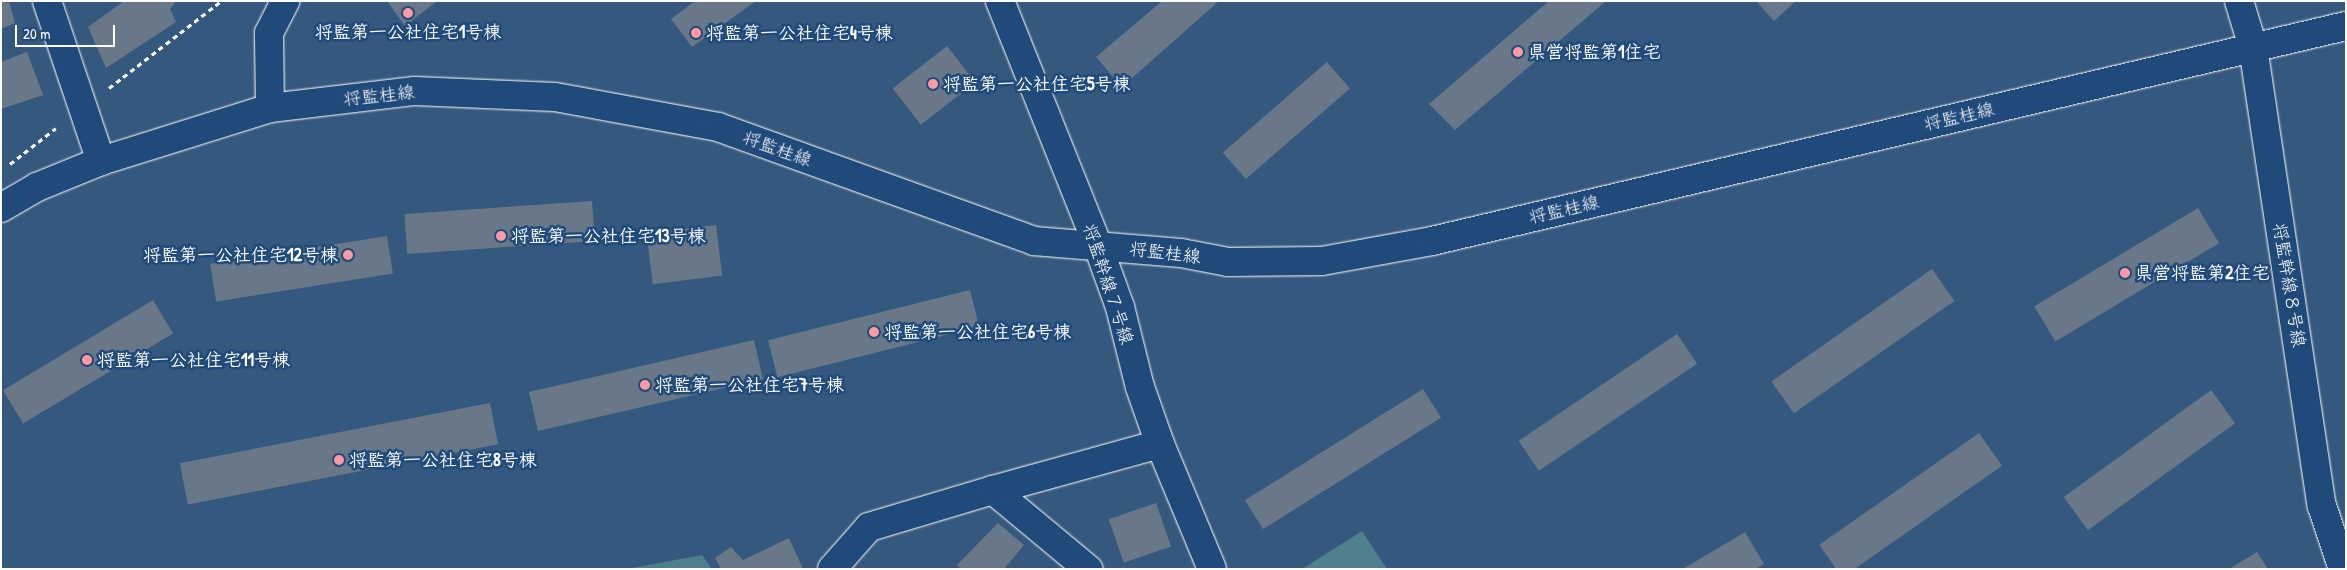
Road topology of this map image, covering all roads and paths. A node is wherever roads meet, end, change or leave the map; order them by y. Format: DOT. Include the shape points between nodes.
graph roads {
  1 [pos="47,1"];
  2 [pos="285,1"];
  3 [pos="1000,1"];
  4 [pos="2239,1"];
  5 [pos="2346,26"];
  6 [pos="2253,47"];
  7 [pos="270,108"];
  8 [pos="101,161"];
  9 [pos="1,208"];
  10 [pos="1098,246"];
  11 [pos="1160,444"];
  12 [pos="994,490"];
  13 [pos="832,569"];
  14 [pos="1088,569"];
  15 [pos="1212,569"];
  16 [pos="2343,569"];
  1 -- 8 [label="street"];
  2 -- 7 [label="street" via="269,33"];
  3 -- 10 [label="street, 将監幹線７号線"];
  4 -- 6 [label="street, 将監幹線８号線"];
  5 -- 6 [label="street, 将監桂線"];
  6 -- 10 [label="street, 将監桂線" via="1432,242 1322,261 1228,262 1181,253"];
  6 -- 16 [label="street, 将監幹線８号線" via="2322,506"];
  7 -- 8 [label="street, 将監桂線"];
  7 -- 10 [label="street, 将監桂線" via="415,91 555,97 718,128 1034,241"];
  8 -- 9 [label="street, 将監桂線" via="37,187"];
  10 -- 11 [label="street, 将監幹線７号線" via="1120,307 1140,387"];
  11 -- 12 [label="street"];
  11 -- 15 [label="street, 将監幹線７号線"];
  12 -- 13 [label="street" via="869,528"];
  12 -- 14 [label="street"];
}
